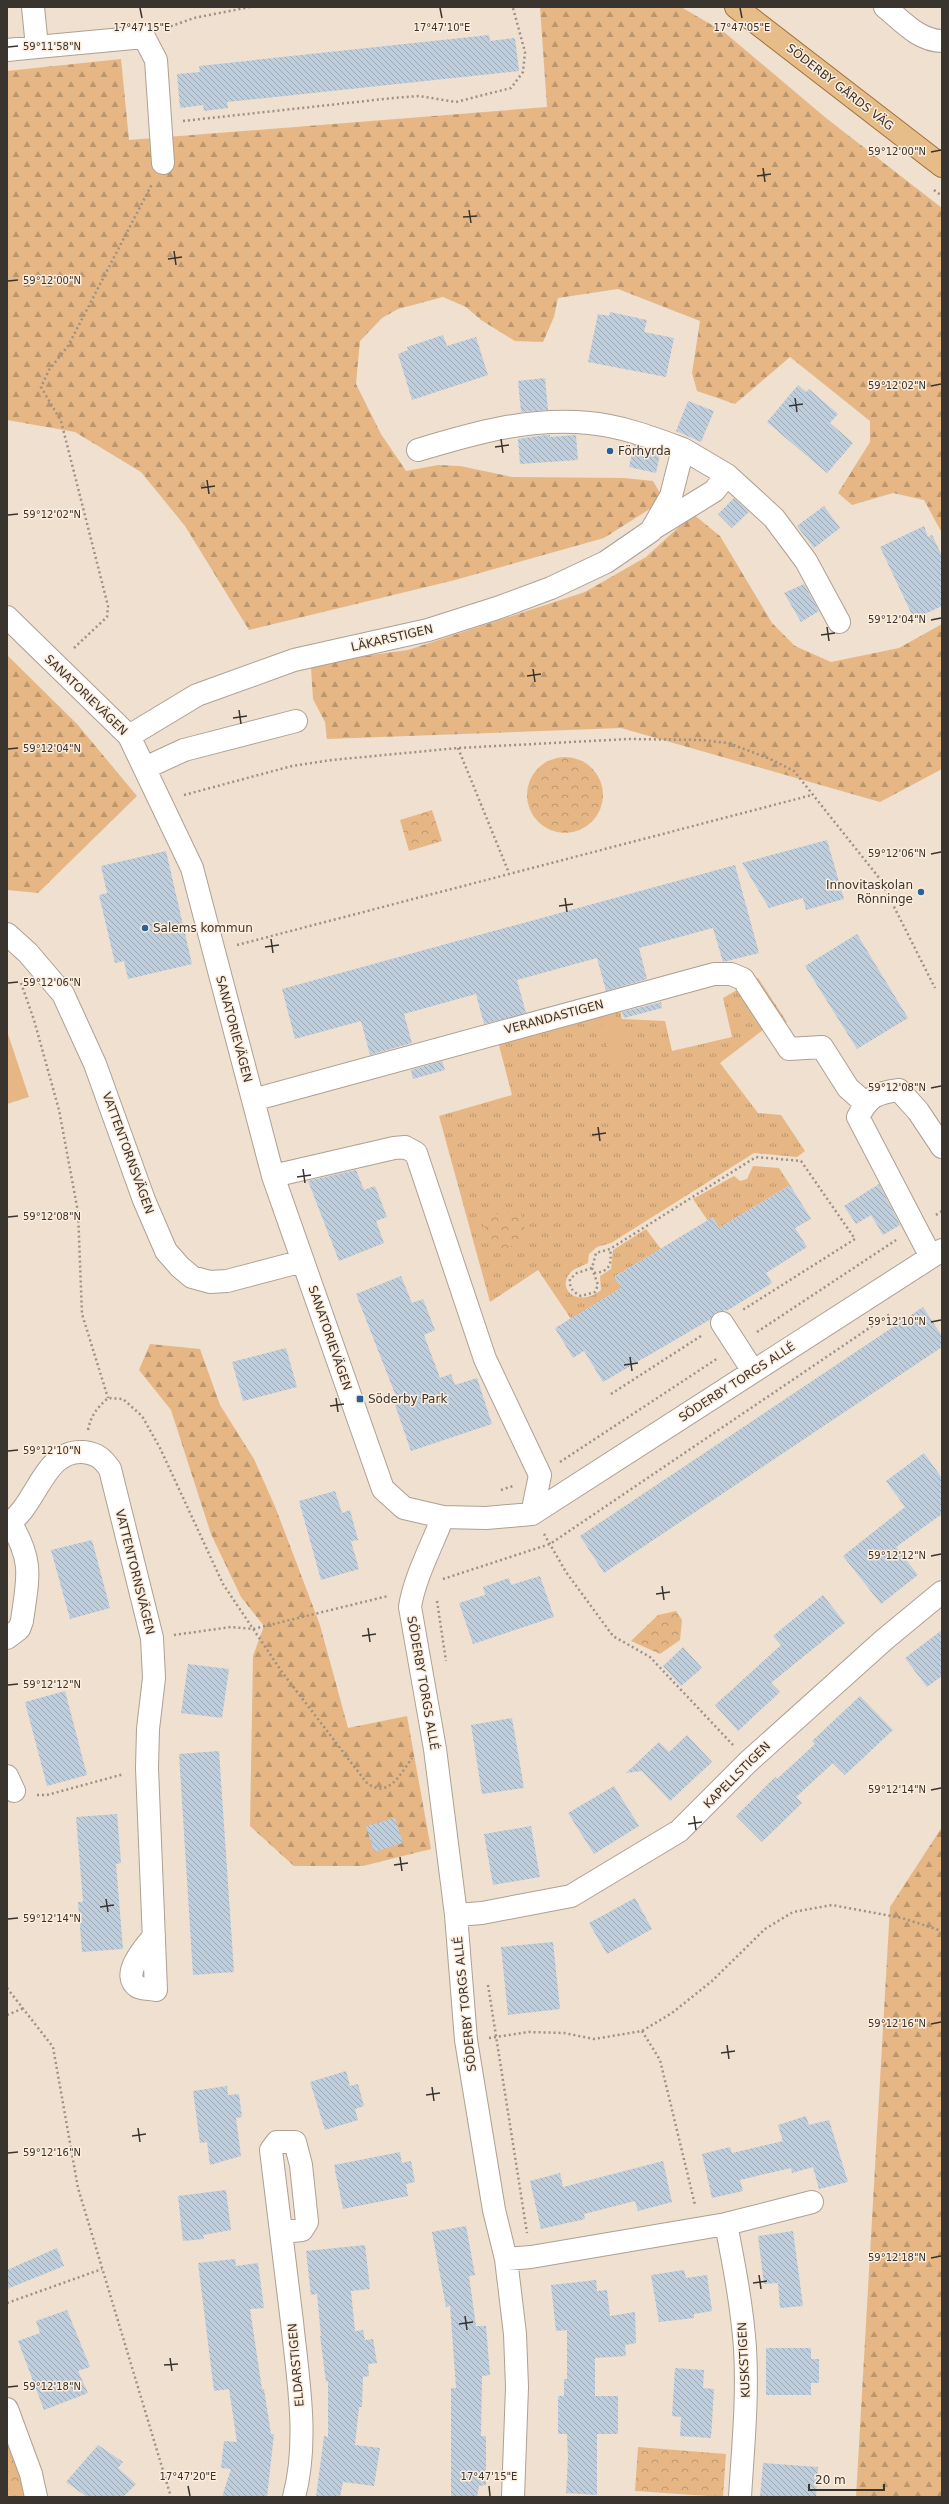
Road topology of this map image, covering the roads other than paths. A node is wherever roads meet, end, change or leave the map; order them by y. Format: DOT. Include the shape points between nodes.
graph roads {
  1 [pos="33,7"];
  2 [pos="736,7"];
  3 [pos="885,7"];
  4 [pos="942,41"];
  5 [pos="37,47"];
  6 [pos="7,50"];
  7 [pos="933,156"];
  8 [pos="162,163"];
  9 [pos="942,166"];
  10 [pos="683,449"];
  11 [pos="418,450"];
  12 [pos="727,475"];
  13 [pos="651,530"];
  14 [pos="7,617"];
  15 [pos="839,622"];
  16 [pos="296,721"];
  17 [pos="129,736"];
  18 [pos="145,768"];
  19 [pos="7,934"];
  20 [pos="253,1100"];
  21 [pos="865,1103"];
  22 [pos="942,1147"];
  23 [pos="273,1176"];
  24 [pos="936,1254"];
  25 [pos="303,1261"];
  26 [pos="722,1322"];
  27 [pos="753,1371"];
  28 [pos="532,1514"];
  29 [pos="443,1517"];
  30 [pos="9,1523"];
  31 [pos="942,1592"];
  32 [pos="7,1638"];
  33 [pos="456,1915"];
  34 [pos="154,1936"];
  35 [pos="812,2202"];
  36 [pos="726,2224"];
  37 [pos="282,2232"];
  38 [pos="506,2258"];
  39 [pos="7,2409"];
  40 [pos="36,2497"];
  41 [pos="294,2497"];
  42 [pos="513,2497"];
  43 [pos="740,2497"];
  1 -- 5 [label="street"];
  2 -- 7 [label="main road, SÖDERBY GÅRDS VÄG"];
  3 -- 4 [label="street" via="919,34 933,41"];
  5 -- 6 [label="street"];
  5 -- 8 [label="street" via="144,36 156,60"];
  7 -- 9 [label="main road, SÖDERBY GÅRDS VÄG"];
  10 -- 11 [label="street" via="637,433 591,423 562,421 481,431"];
  10 -- 12 [label="street"];
  10 -- 13 [label="street, LÄKARSTIGEN" via="671,496"];
  12 -- 13 [label="street, LÄKARSTIGEN" via="714,491"];
  12 -- 15 [label="street" via="774,518 806,561"];
  13 -- 17 [label="street, LÄKARSTIGEN" via="606,562 551,588 428,630 294,660 197,695"];
  14 -- 17 [label="street, SANATORIEVÄGEN"];
  16 -- 18 [label="street" via="184,750"];
  17 -- 18 [label="street, SANATORIEVÄGEN"];
  18 -- 20 [label="street, SANATORIEVÄGEN" via="192,868"];
  19 -- 25 [label="street, VATTENTORNSVÄGEN" via="28,953 63,994 95,1064 144,1200 166,1251 180,1267 192,1276 204,1280 226,1281"];
  20 -- 21 [label="street, VERANDASTIGEN" via="714,974 731,974 743,979 789,1049 822,1047 848,1088"];
  20 -- 23 [label="street, SANATORIEVÄGEN"];
  21 -- 22 [label="street" via="880,1093 899,1090 918,1111"];
  21 -- 24 [label="street" via="858,1117"];
  23 -- 25 [label="street, SANATORIEVÄGEN"];
  23 -- 28 [label="street" via="394,1148 404,1147 416,1153 485,1359 540,1475"];
  24 -- 27 [label="street, SÖDERBY TORGS ALLÉ"];
  25 -- 29 [label="street, SANATORIEVÄGEN" via="383,1489 404,1508"];
  26 -- 27 [label="street"];
  27 -- 28 [label="street, SÖDERBY TORGS ALLÉ"];
  28 -- 29 [label="street" via="486,1518"];
  29 -- 33 [label="street, SÖDERBY TORGS ALLÉ" via="413,1589 410,1607 435,1749"];
  30 -- 32 [label="street" via="23,1543 28,1569 22,1621 19,1629"];
  30 -- 34 [label="street, VATTENTORNSVÄGEN" via="21,1513 52,1465 62,1457 74,1452 87,1453 101,1457 110,1469 152,1638 154,1678 148,1729 147,1768"];
  31 -- 33 [label="street, KAPELLSTIGEN" via="884,1639 748,1762 679,1831 571,1896 482,1913"];
  33 -- 38 [label="street, SÖDERBY TORGS ALLÉ" via="466,2040 494,2210"];
  35 -- 36 [label="street"];
  36 -- 38 [label="street" via="531,2257"];
  36 -- 43 [label="street, KUSKSTIGEN" via="740,2297 745,2348 746,2419"];
  37 -- 41 [label="street, ELDARSTIGEN" via="299,2382 301,2432 298,2481"];
  38 -- 42 [label="street, SÖDERBY TORGS ALLÉ" via="515,2334 517,2387"];
  39 -- 40 [label="street" via="31,2474"];
}
